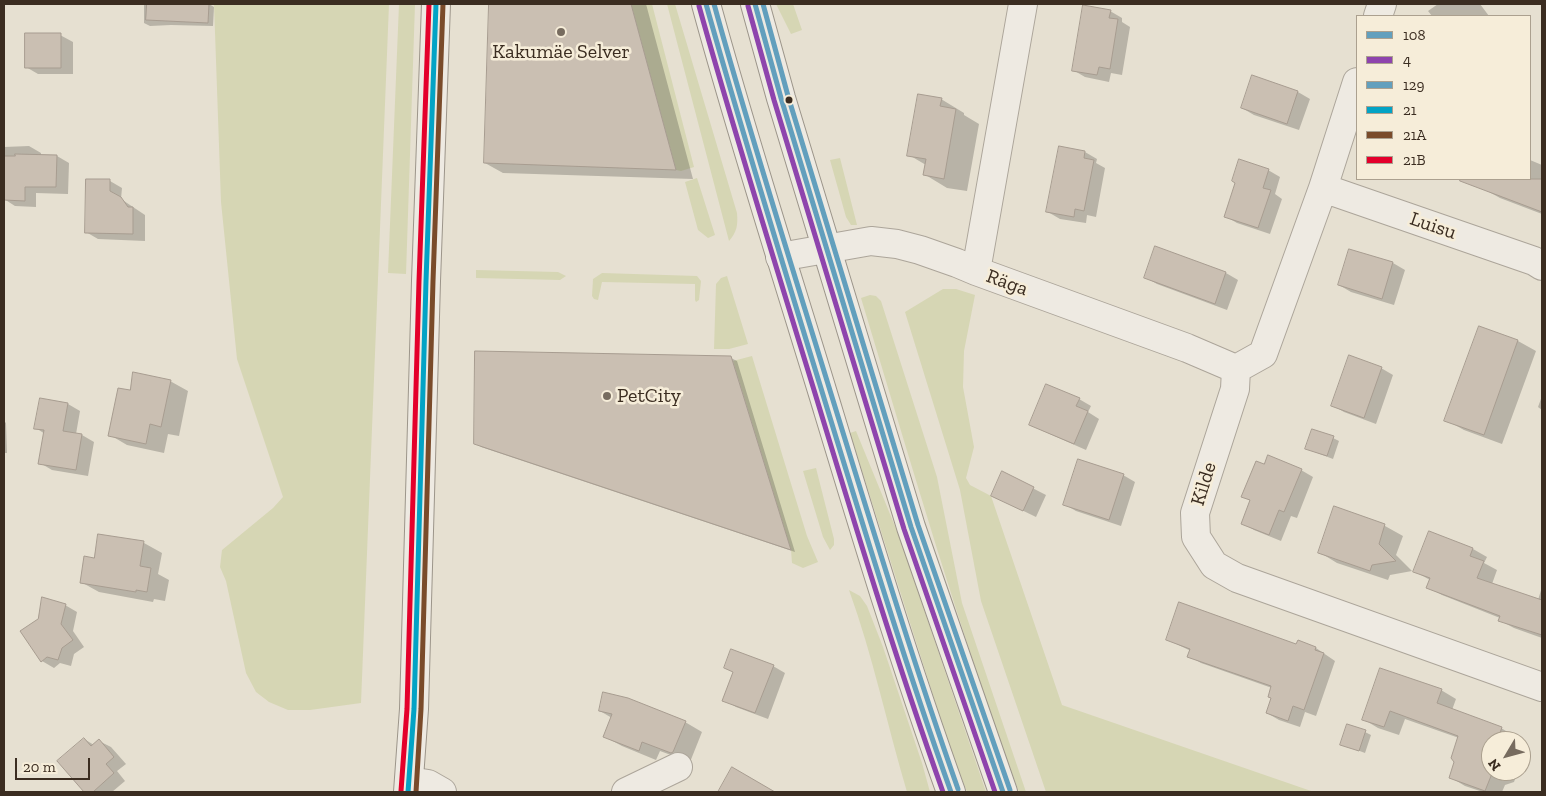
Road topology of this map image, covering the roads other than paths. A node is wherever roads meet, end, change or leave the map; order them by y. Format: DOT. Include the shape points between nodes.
graph roads {
  1 [pos="436,4"];
  2 [pos="706,4"];
  3 [pos="755,4"];
  4 [pos="1023,4"];
  5 [pos="1356,85"];
  6 [pos="1323,188"];
  7 [pos="826,248"];
  8 [pos="780,257"];
  9 [pos="1542,266"];
  10 [pos="976,271"];
  11 [pos="1236,368"];
  12 [pos="1542,688"];
  13 [pos="678,766"];
  14 [pos="408,787"];
  15 [pos="442,792"];
  16 [pos="626,792"];
  17 [pos="951,792"];
  18 [pos="1003,792"];
  1 -- 14 [label="street" via="414,709"];
  2 -- 8 [label="street"];
  3 -- 7 [label="street"];
  4 -- 10 [label="street, Räga"];
  5 -- 6 [label="street"];
  6 -- 9 [label="street, Luisu"];
  6 -- 11 [label="street" via="1263,354"];
  7 -- 8 [label="street"];
  7 -- 10 [label="street" via="871,241 897,244"];
  7 -- 18 [label="street" via="911,527"];
  8 -- 17 [label="street" via="874,561"];
  10 -- 11 [label="street, Räga"];
  11 -- 12 [label="street, Kilde" via="1235,389 1195,513 1196,537 1214,565 1237,578"];
  13 -- 16 [label="street"];
  14 -- 15 [label="street" via="428,784"];
}
